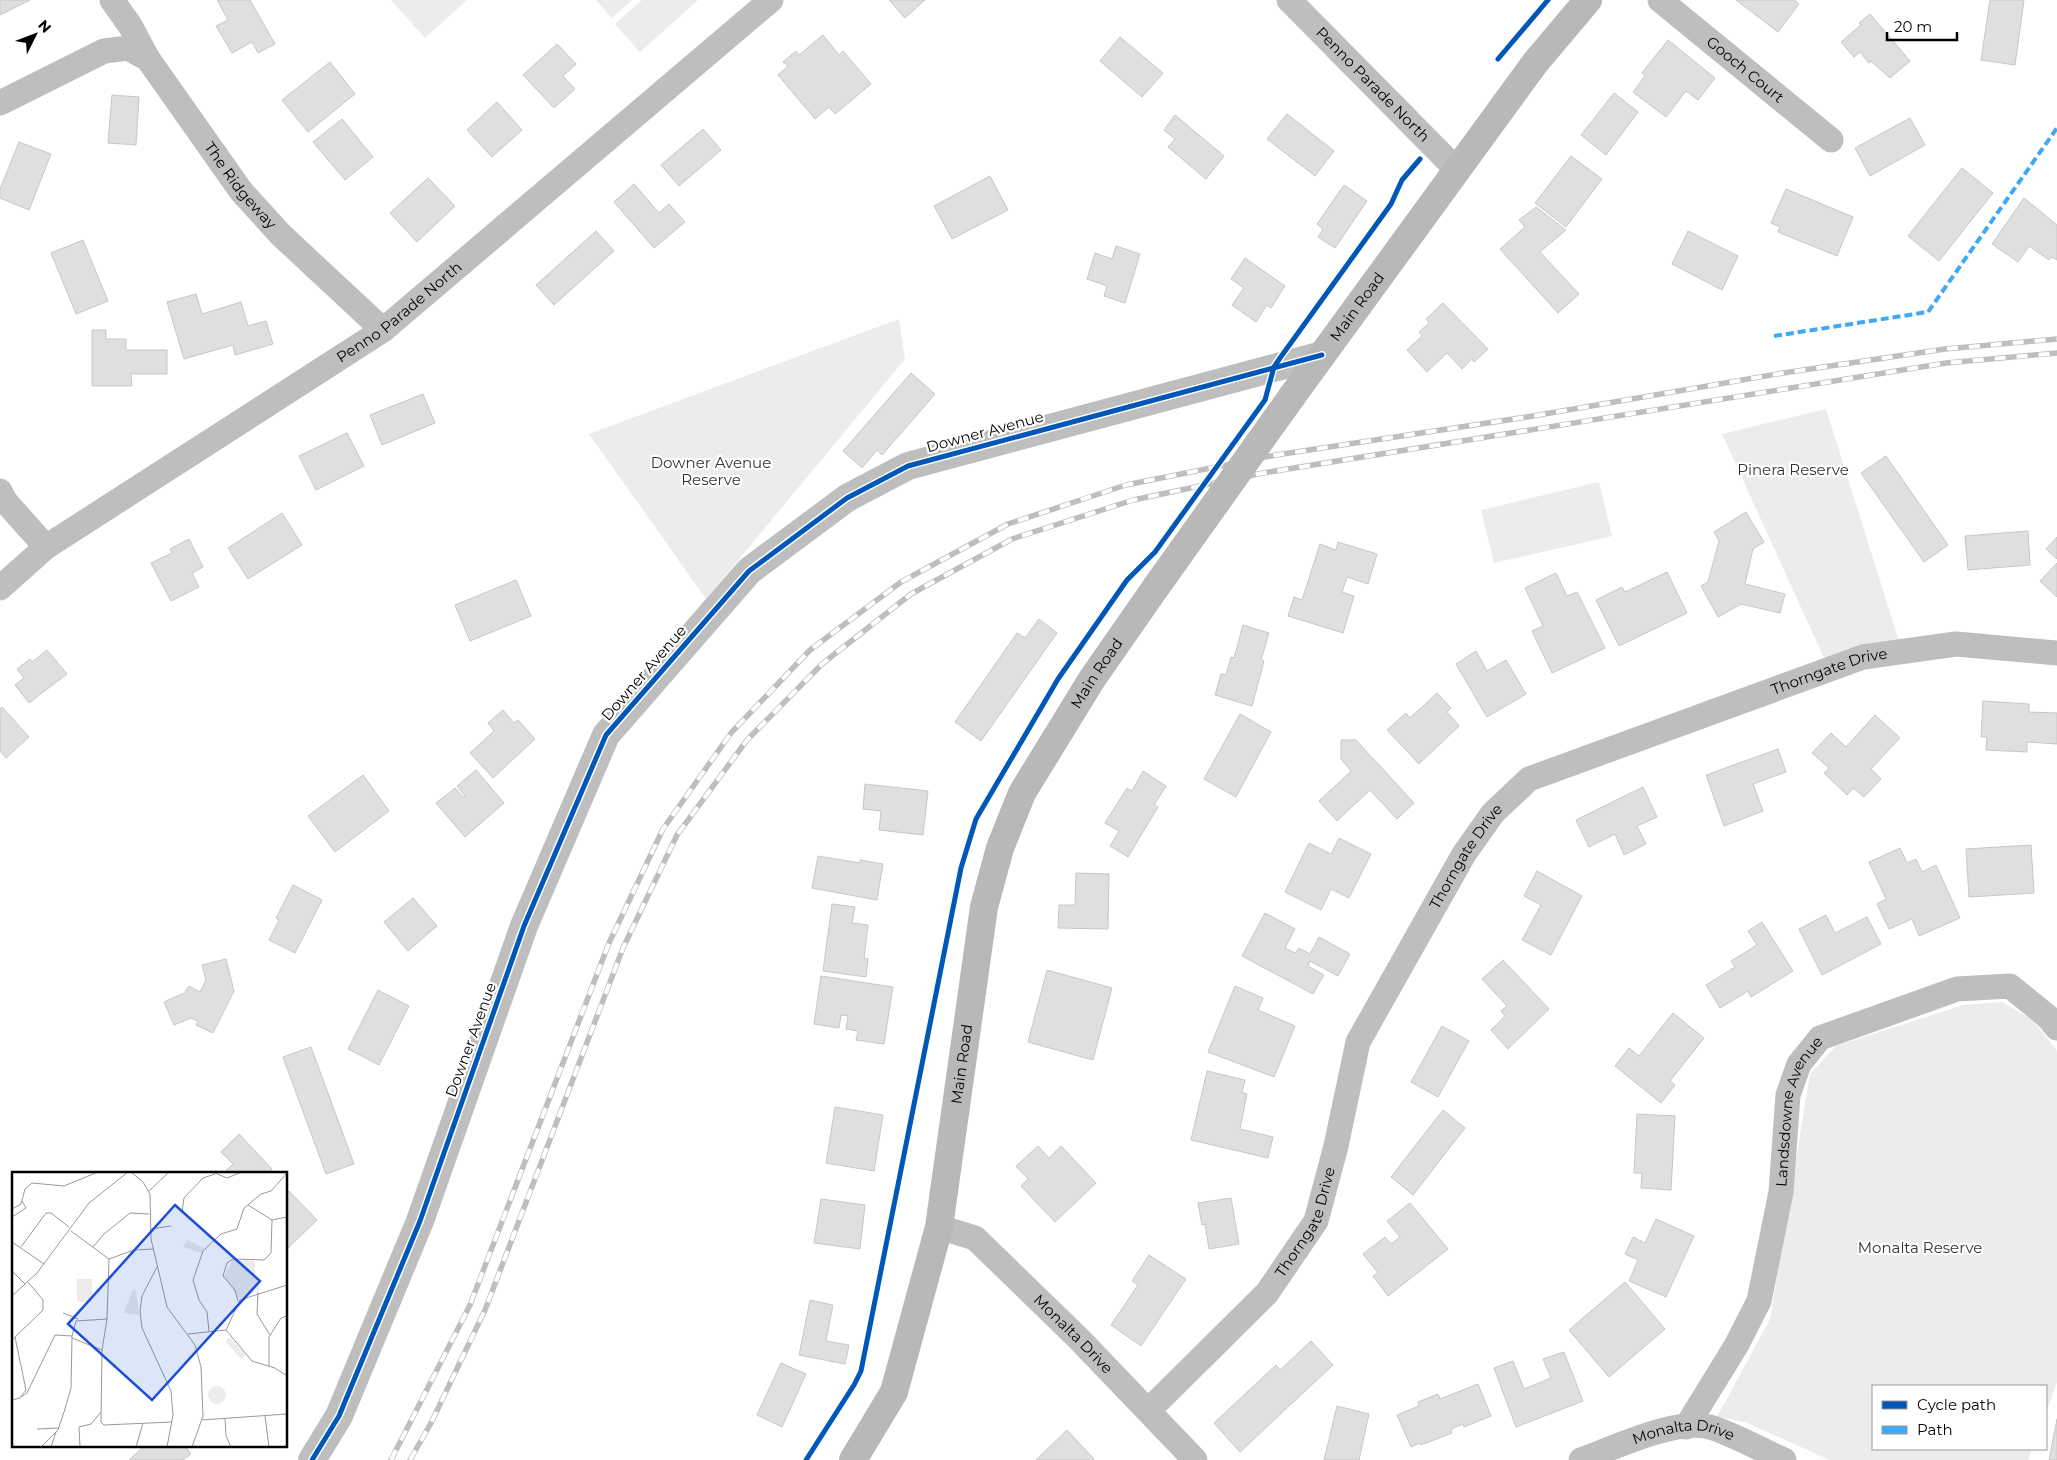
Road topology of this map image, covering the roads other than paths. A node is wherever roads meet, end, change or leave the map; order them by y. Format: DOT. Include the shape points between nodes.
graph roads {
  1 [pos="112,0"];
  2 [pos="771,0"];
  3 [pos="1289,0"];
  4 [pos="1588,0"];
  5 [pos="1660,0"];
  6 [pos="148,59"];
  7 [pos="0,102"];
  8 [pos="1831,140"];
  9 [pos="1456,169"];
  10 [pos="383,330"];
  11 [pos="1322,355"];
  12 [pos="0,492"];
  13 [pos="46,547"];
  14 [pos="0,588"];
  15 [pos="2057,653"];
  16 [pos="2057,1028"];
  17 [pos="939,1227"];
  18 [pos="1149,1410"];
  19 [pos="1686,1427"];
  20 [pos="312,1460"];
  21 [pos="853,1460"];
  22 [pos="1196,1460"];
  23 [pos="1581,1460"];
  24 [pos="1784,1460"];
  1 -- 6 [label="street"];
  2 -- 10 [label="street, Penno Parade North"];
  3 -- 9 [label="street, Penno Parade North"];
  4 -- 9 [label="main road, Main Road" via="1535,62"];
  5 -- 8 [label="street, Gooch Court"];
  6 -- 7 [label="street, The Ridgeway" via="128,48 104,51"];
  6 -- 10 [label="street, The Ridgeway" via="241,192 280,235"];
  9 -- 11 [label="main road, Main Road"];
  10 -- 13 [label="street, Penno Parade North"];
  11 -- 17 [label="main road, Main Road, bridge" via="1092,678 1022,793 1000,848 984,906"];
  11 -- 20 [label="street, Downer Avenue" via="908,466 847,498 749,571 606,735 524,926 420,1221 340,1416"];
  12 -- 13 [label="street" via="4,501"];
  13 -- 14 [label="street, Penno Parade North"];
  15 -- 18 [label="street, Thorngate Drive" via="1956,644 1863,657 1529,779 1493,813 1464,854 1358,1042 1316,1221 1267,1293"];
  16 -- 19 [label="street, Landsdowne Avenue" via="2010,986 1957,989 1820,1038 1799,1064 1788,1095 1781,1192 1759,1301 1736,1346"];
  17 -- 18 [label="street, Monalta Drive" via="976,1238"];
  17 -- 21 [label="main road, Main Road" via="894,1392"];
  18 -- 22 [label="street, Monalta Drive"];
  19 -- 23 [label="street, Monalta Drive" via="1660,1430"];
  19 -- 24 [label="street, Monalta Drive" via="1712,1427"];
}
